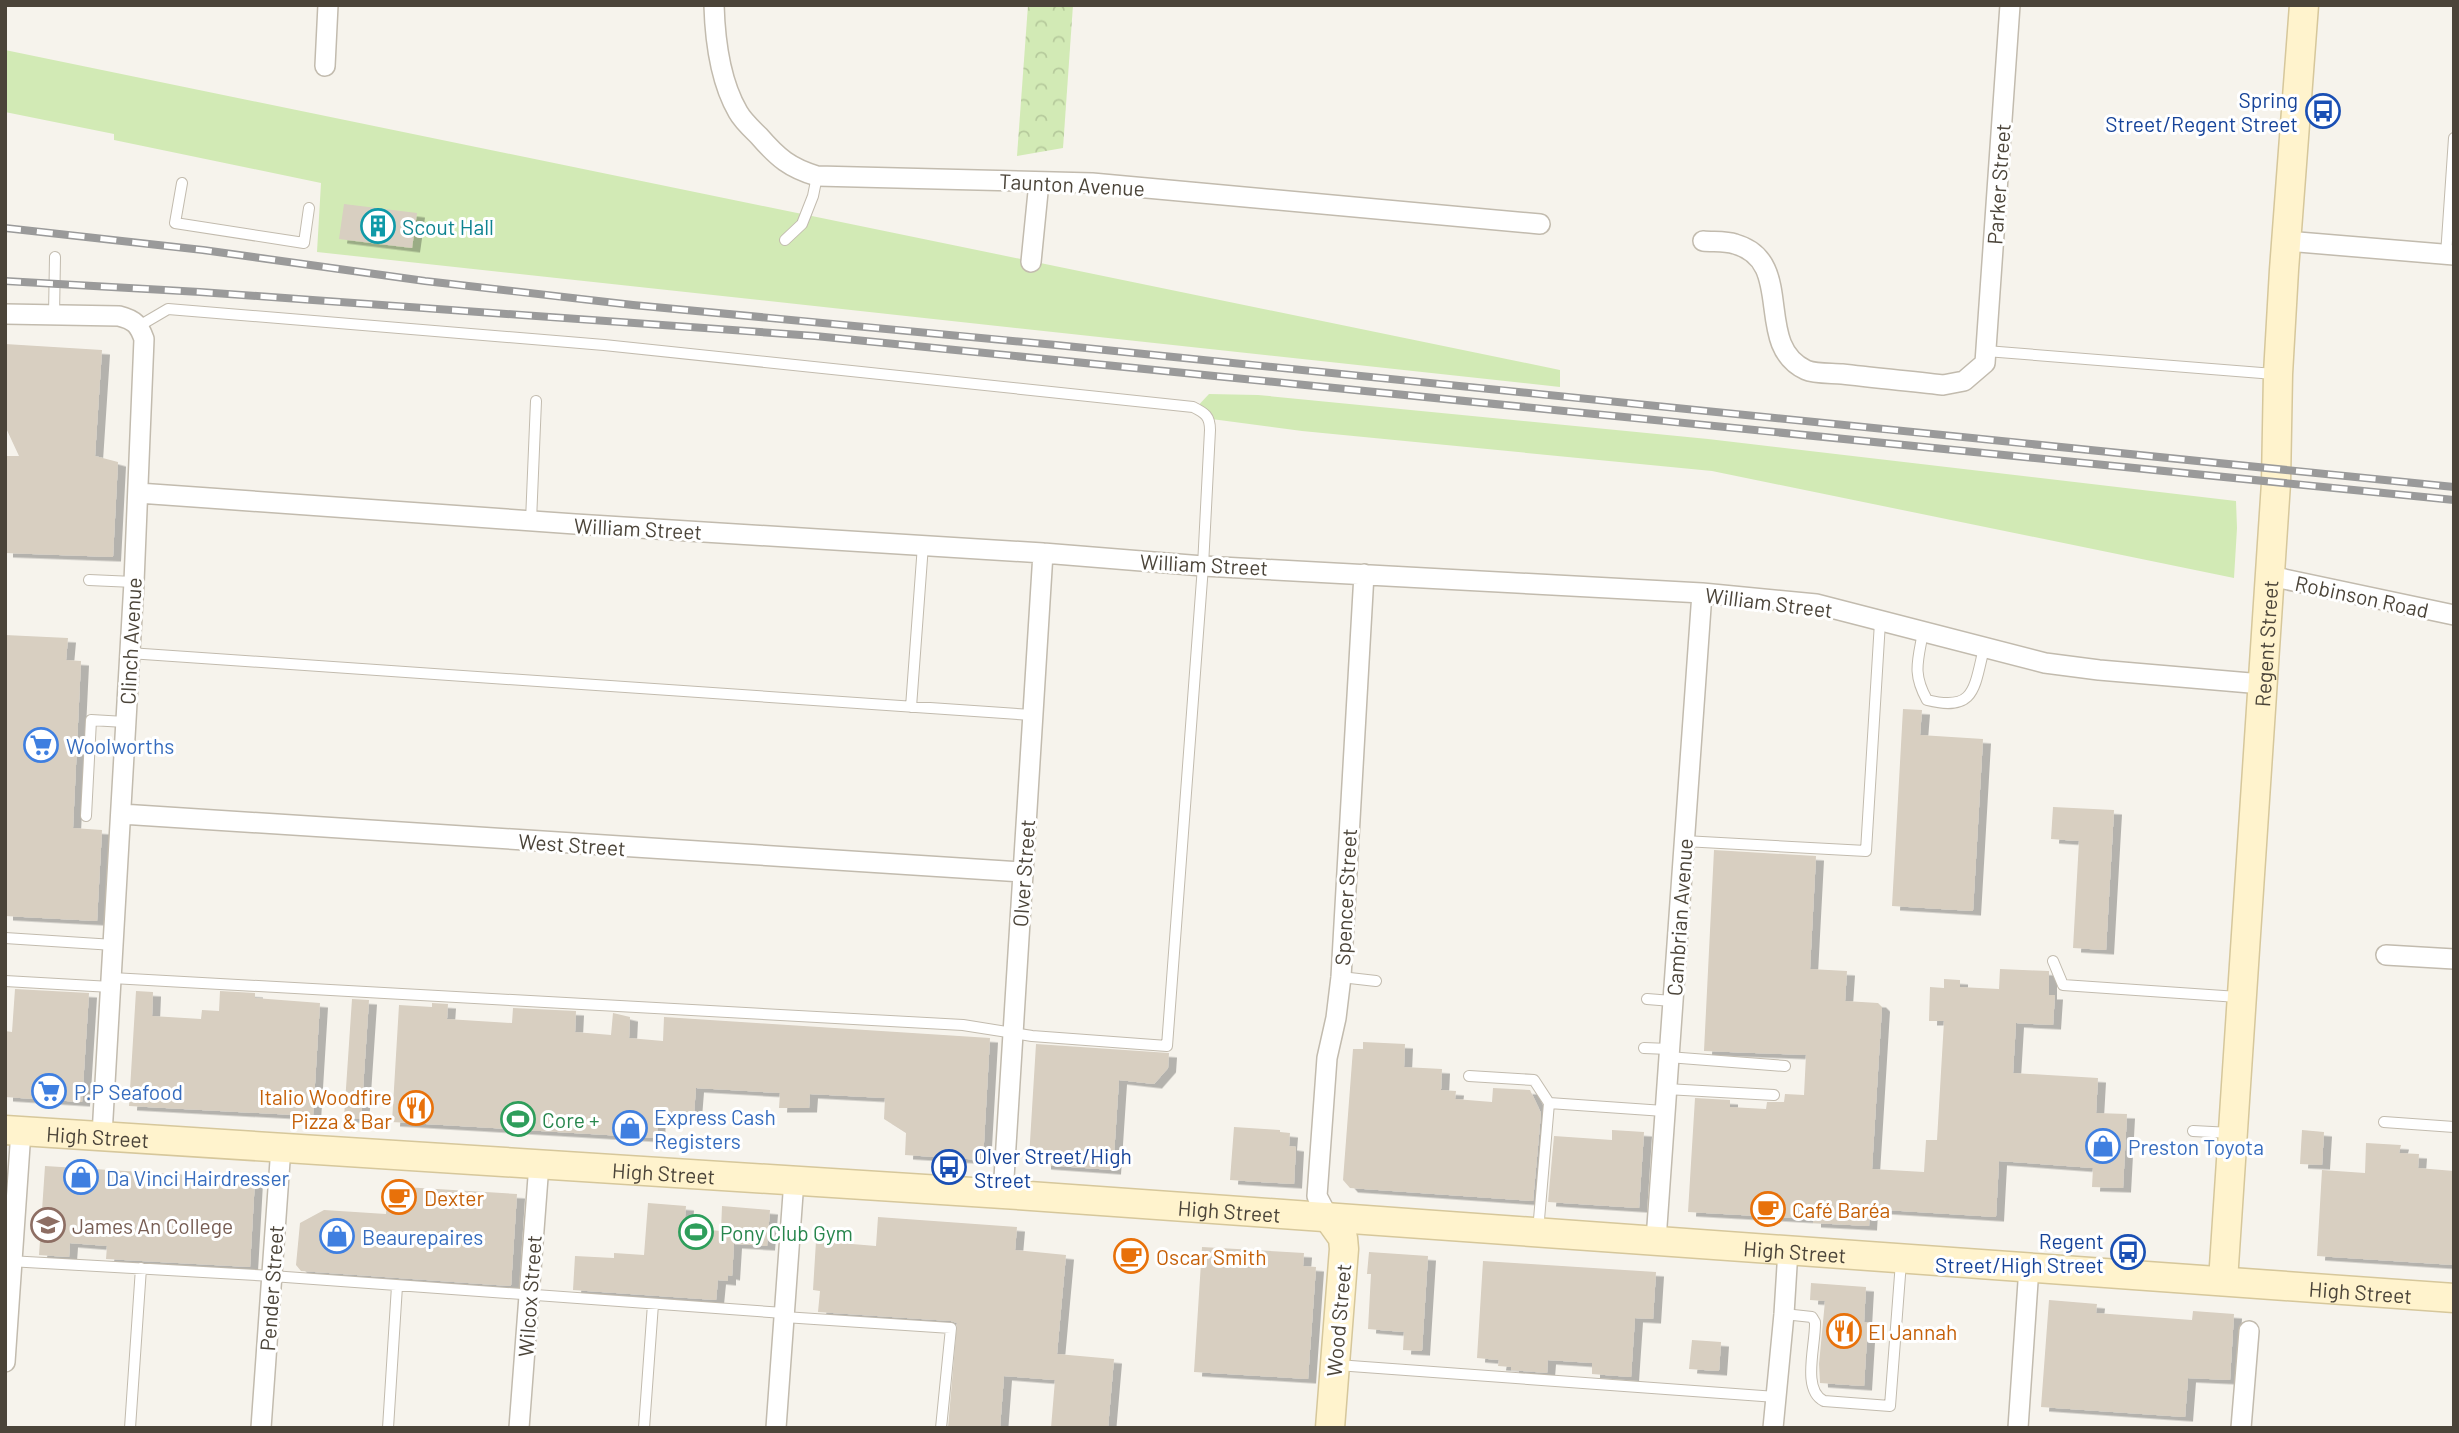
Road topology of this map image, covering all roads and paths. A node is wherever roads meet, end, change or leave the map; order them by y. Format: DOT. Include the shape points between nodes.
graph roads {
  1 [pos="328,5"];
  2 [pos="714,5"];
  3 [pos="2010,5"];
  4 [pos="2304,5"];
  5 [pos="325,66"];
  6 [pos="2454,138"];
  7 [pos="817,176"];
  8 [pos="1039,182"];
  9 [pos="181,183"];
  10 [pos="309,208"];
  11 [pos="1541,224"];
  12 [pos="785,240"];
  13 [pos="1703,241"];
  14 [pos="2286,242"];
  15 [pos="2450,255"];
  16 [pos="55,257"];
  17 [pos="1031,262"];
  18 [pos="5,314"];
  19 [pos="54,315"];
  20 [pos="139,326"];
  21 [pos="1986,357"];
  22 [pos="2278,374"];
  23 [pos="536,401"];
  24 [pos="138,493"];
  25 [pos="531,521"];
  26 [pos="923,545"];
  27 [pos="1043,553"];
  28 [pos="1203,566"];
  29 [pos="1364,574"];
  30 [pos="2270,576"];
  31 [pos="89,580"];
  32 [pos="134,582"];
  33 [pos="1702,593"];
  34 [pos="2454,615"];
  35 [pos="1880,622"];
  36 [pos="1923,632"];
  37 [pos="1984,648"];
  38 [pos="129,653"];
  39 [pos="2262,684"];
  40 [pos="911,707"];
  41 [pos="1032,715"];
  42 [pos="125,722"];
  43 [pos="121,814"];
  44 [pos="86,816"];
  45 [pos="1684,841"];
  46 [pos="1023,872"];
  47 [pos="5,938"];
  48 [pos="114,944"];
  49 [pos="2386,955"];
  50 [pos="2454,959"];
  51 [pos="2053,961"];
  52 [pos="1341,977"];
  53 [pos="5,981"];
  54 [pos="1376,981"];
  55 [pos="112,982"];
  56 [pos="2242,997"];
  57 [pos="1647,999"];
  58 [pos="1672,1001"];
  59 [pos="1012,1033"];
  60 [pos="1644,1048"];
  61 [pos="1669,1053"];
  62 [pos="1785,1066"];
  63 [pos="1469,1076"];
  64 [pos="1666,1089"];
  65 [pos="1774,1095"];
  66 [pos="1549,1103"];
  67 [pos="1664,1111"];
  68 [pos="2385,1122"];
  69 [pos="2454,1127"];
  70 [pos="13,1130"];
  71 [pos="2193,1131"];
  72 [pos="2233,1133"];
  73 [pos="102,1135"];
  74 [pos="281,1147"];
  75 [pos="539,1164"];
  76 [pos="794,1180"];
  77 [pos="1003,1194"];
  78 [pos="1328,1217"];
  79 [pos="1538,1231"];
  80 [pos="1656,1240"];
  81 [pos="1788,1250"];
  82 [pos="1902,1258"];
  83 [pos="9,1261"];
  84 [pos="2029,1267"];
  85 [pos="141,1268"];
  86 [pos="272,1276"];
  87 [pos="2223,1281"];
  88 [pos="397,1286"];
  89 [pos="529,1296"];
  90 [pos="2454,1298"];
  91 [pos="653,1304"];
  92 [pos="1784,1314"];
  93 [pos="784,1315"];
  94 [pos="2249,1331"];
  95 [pos="5,1362"];
  96 [pos="1335,1365"];
  97 [pos="1776,1397"];
  98 [pos="130,1428"];
  99 [pos="261,1428"];
  100 [pos="388,1428"];
  101 [pos="519,1428"];
  102 [pos="644,1428"];
  103 [pos="776,1428"];
  104 [pos="941,1428"];
  105 [pos="1330,1428"];
  106 [pos="1773,1428"];
  107 [pos="2018,1428"];
  108 [pos="2241,1428"];
  1 -- 5 [label="street"];
  2 -- 7 [label="street, Taunton Avenue" via="719,54 738,113 782,159"];
  3 -- 21 [label="street, Parker Street"];
  4 -- 14 [label="main road, Regent Street"];
  6 -- 15 [label="lane"];
  7 -- 8 [label="street, Taunton Avenue"];
  7 -- 12 [label="lane" via="802,224"];
  8 -- 11 [label="street, Taunton Avenue" via="1158,188"];
  8 -- 17 [label="street"];
  9 -- 10 [label="lane" via="175,223 304,243"];
  13 -- 21 [label="street" via="1736,244 1758,255 1768,272 1776,329 1786,355 1806,370 1943,385 1964,381"];
  14 -- 15 [label="street"];
  14 -- 22 [label="main road, Regent Street"];
  16 -- 19 [label="lane"];
  18 -- 19 [label="street"];
  19 -- 20 [label="street" via="119,316"];
  20 -- 24 [label="street, Clinch Avenue" via="145,356"];
  20 -- 28 [label="lane" via="168,309 604,345 1193,407 1210,420"];
  21 -- 22 [label="lane"];
  22 -- 30 [label="main road, Regent Street"];
  23 -- 25 [label="lane"];
  24 -- 25 [label="street, William Street"];
  24 -- 32 [label="street, Clinch Avenue"];
  25 -- 26 [label="street, William Street"];
  26 -- 27 [label="street, William Street"];
  26 -- 40 [label="lane"];
  27 -- 28 [label="street, William Street"];
  27 -- 41 [label="street, Olver Street"];
  28 -- 29 [label="street, William Street"];
  28 -- 59 [label="lane" via="1167,1046"];
  29 -- 33 [label="street, William Street"];
  29 -- 52 [label="street, Spencer Street"];
  30 -- 34 [label="street, Robinson Road"];
  30 -- 39 [label="main road, Regent Street"];
  31 -- 32 [label="lane"];
  32 -- 38 [label="street, Clinch Avenue"];
  33 -- 35 [label="street, William Street" via="1816,604"];
  33 -- 45 [label="street, Cambrian Avenue"];
  35 -- 36 [label="street, William Street"];
  35 -- 45 [label="lane" via="1866,852"];
  36 -- 37 [label="street, William Street"];
  36 -- 37 [label="lane" via="1917,682 1927,700 1957,704 1966,700"];
  37 -- 39 [label="street, William Street" via="2099,670"];
  38 -- 40 [label="lane"];
  38 -- 42 [label="street, Clinch Avenue"];
  39 -- 56 [label="main road, Regent Street"];
  40 -- 41 [label="lane"];
  41 -- 46 [label="street, Olver Street"];
  42 -- 43 [label="street, Clinch Avenue"];
  42 -- 44 [label="lane" via="91,720"];
  43 -- 46 [label="street, West Street"];
  43 -- 48 [label="street, Clinch Avenue"];
  45 -- 58 [label="street, Cambrian Avenue"];
  46 -- 59 [label="street, Olver Street"];
  47 -- 48 [label="lane"];
  48 -- 55 [label="street, Clinch Avenue"];
  49 -- 50 [label="street"];
  51 -- 56 [label="lane" via="2063,985"];
  52 -- 54 [label="lane"];
  52 -- 78 [label="street, Spencer Street" via="1327,1058 1317,1196"];
  53 -- 55 [label="lane"];
  55 -- 59 [label="lane" via="963,1025"];
  55 -- 73 [label="street, Clinch Avenue"];
  56 -- 72 [label="main road, Regent Street"];
  57 -- 58 [label="lane"];
  58 -- 61 [label="street, Cambrian Avenue"];
  59 -- 77 [label="street, Olver Street"];
  60 -- 61 [label="lane"];
  61 -- 62 [label="lane"];
  61 -- 64 [label="street, Cambrian Avenue"];
  63 -- 66 [label="lane" via="1534,1080"];
  64 -- 65 [label="lane"];
  64 -- 67 [label="street, Cambrian Avenue"];
  66 -- 67 [label="lane"];
  66 -- 79 [label="lane"];
  67 -- 80 [label="street, Cambrian Avenue"];
  68 -- 69 [label="lane"];
  70 -- 73 [label="main road, High Street"];
  70 -- 83 [label="street"];
  71 -- 72 [label="lane"];
  72 -- 87 [label="main road, Regent Street"];
  73 -- 74 [label="main road, High Street"];
  74 -- 75 [label="main road, High Street"];
  74 -- 86 [label="street, Pender Street"];
  75 -- 76 [label="main road, High Street"];
  75 -- 89 [label="street, Wilcox Street"];
  76 -- 77 [label="main road, High Street"];
  76 -- 93 [label="street"];
  77 -- 78 [label="main road, High Street"];
  78 -- 79 [label="main road, High Street"];
  78 -- 96 [label="main road, Wood Street" via="1343,1238 1344,1249"];
  79 -- 80 [label="main road, High Street"];
  80 -- 81 [label="main road, High Street"];
  81 -- 82 [label="main road, High Street"];
  81 -- 92 [label="street"];
  82 -- 84 [label="main road, High Street"];
  82 -- 92 [label="lane" via="1890,1406 1816,1397 1811,1385 1815,1322 1812,1317"];
  83 -- 85 [label="lane"];
  83 -- 95 [label="street"];
  84 -- 87 [label="main road, High Street"];
  84 -- 107 [label="street"];
  85 -- 86 [label="lane"];
  85 -- 98 [label="lane"];
  86 -- 88 [label="lane"];
  86 -- 99 [label="street, Pender Street"];
  87 -- 90 [label="main road, High Street"];
  88 -- 89 [label="lane"];
  88 -- 100 [label="lane"];
  89 -- 91 [label="lane"];
  89 -- 101 [label="street, Wilcox Street"];
  91 -- 93 [label="lane"];
  91 -- 102 [label="lane"];
  92 -- 97 [label="street"];
  93 -- 103 [label="street"];
  93 -- 104 [label="lane" via="951,1328"];
  94 -- 108 [label="street"];
  96 -- 97 [label="lane"];
  96 -- 105 [label="main road, Wood Street"];
  97 -- 106 [label="street"];
}
